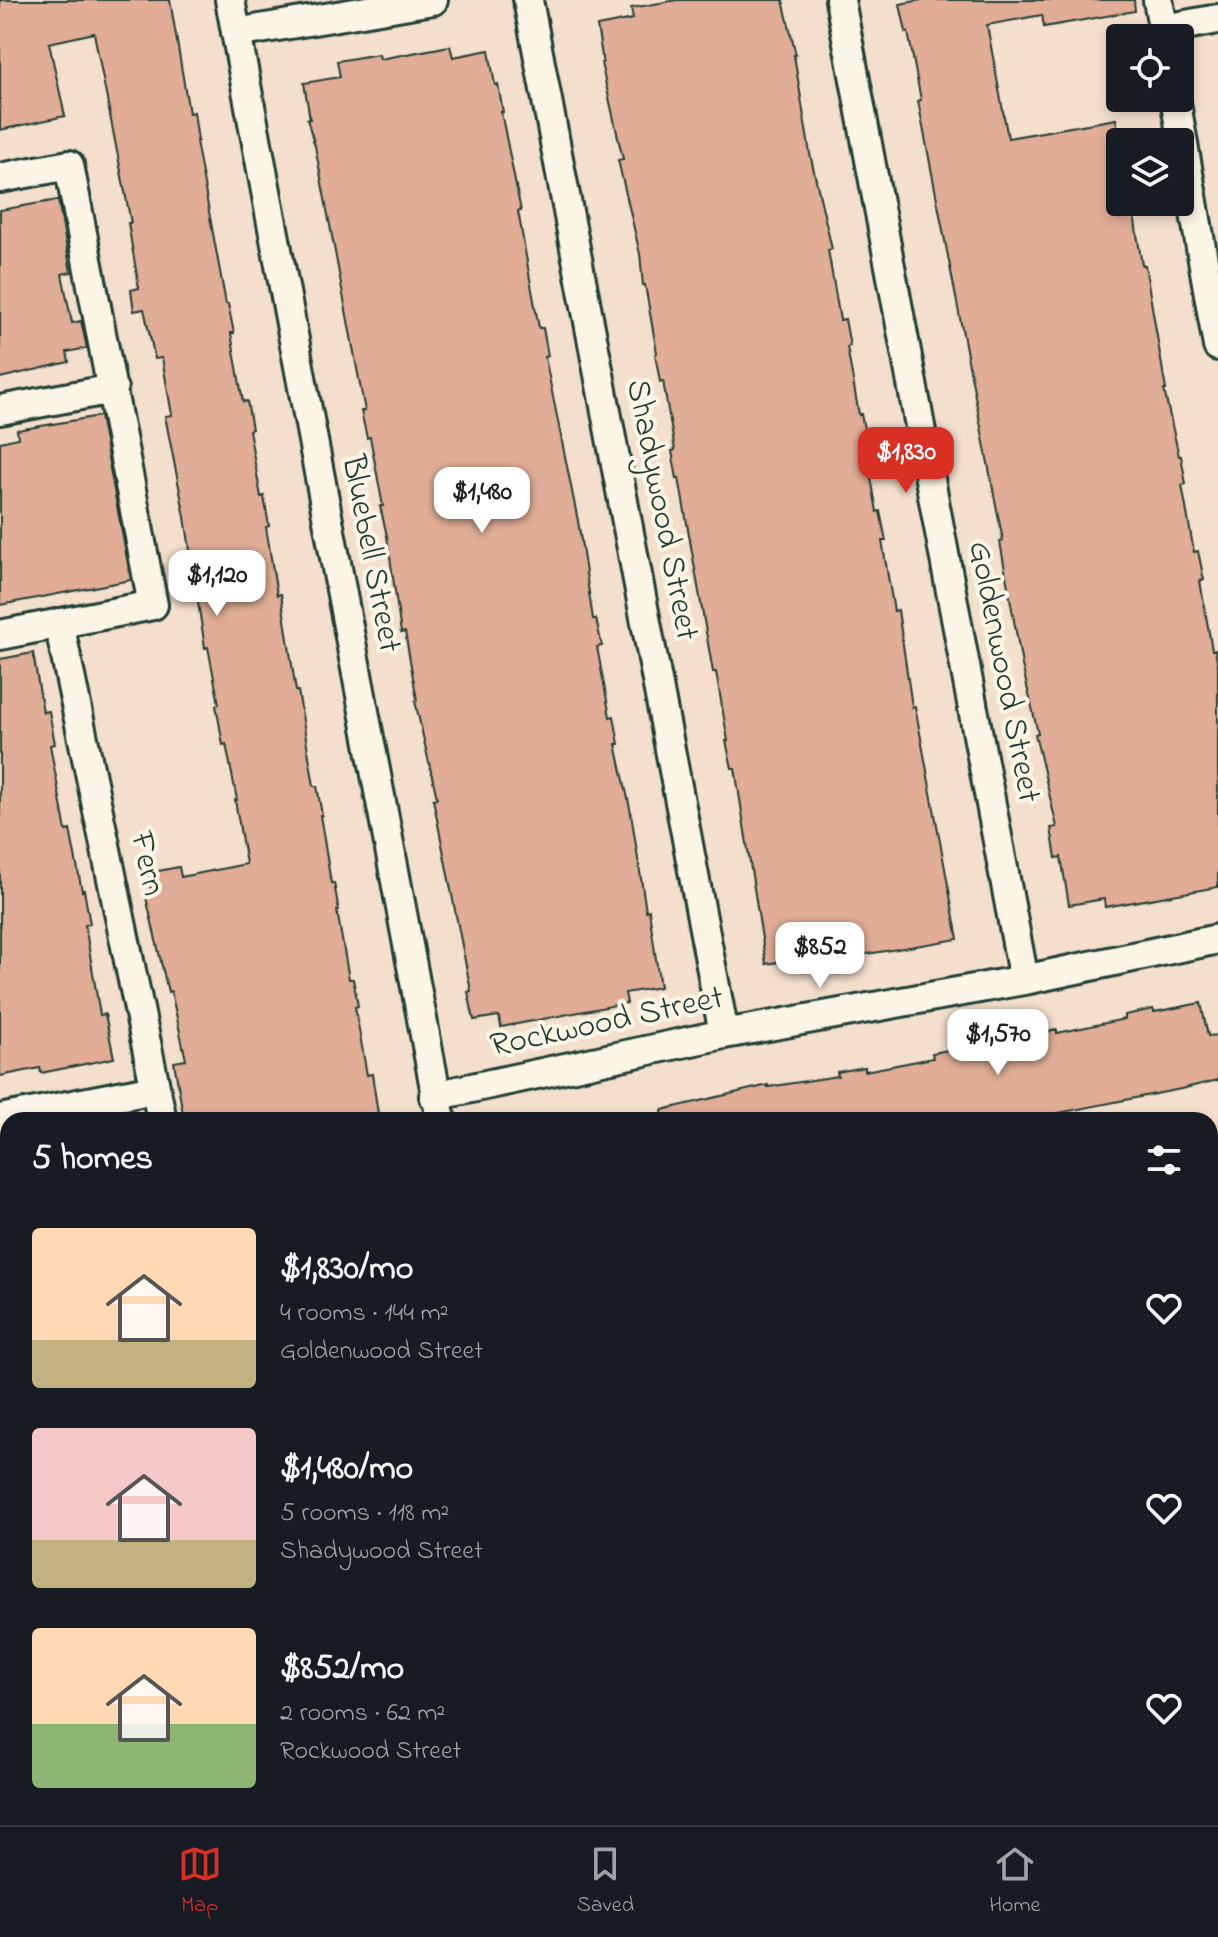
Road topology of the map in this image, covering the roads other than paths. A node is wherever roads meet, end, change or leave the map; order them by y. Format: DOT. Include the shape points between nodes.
graph roads {
  1 [pos="230,0"];
  2 [pos="433,0"];
  3 [pos="528,0"];
  4 [pos="840,0"];
  5 [pos="1158,0"];
  6 [pos="1218,19"];
  7 [pos="1162,24"];
  8 [pos="1194,26"];
  9 [pos="236,33"];
  10 [pos="1177,112"];
  11 [pos="0,178"];
  12 [pos="1218,346"];
  13 [pos="113,389"];
  14 [pos="0,410"];
  15 [pos="59,623"];
  16 [pos="0,635"];
  17 [pos="1218,939"];
  18 [pos="1024,980"];
  19 [pos="724,1034"];
  20 [pos="155,1089"];
  21 [pos="438,1108"];
  22 [pos="36,1112"];
  23 [pos="160,1112"];
  1 -- 9 [label="street, Bluebell Street"];
  2 -- 9 [label="street"];
  3 -- 19 [label="street, Shadywood Street"];
  4 -- 18 [label="street, Goldenwood Street"];
  5 -- 7 [label="street"];
  6 -- 8 [label="street"];
  9 -- 21 [label="street, Bluebell Street"];
  10 -- 12 [label="street"];
  11 -- 13 [label="street" via="69,165"];
  13 -- 14 [label="street"];
  13 -- 15 [label="street" via="153,605"];
  15 -- 16 [label="street"];
  15 -- 20 [label="street, Fern"];
  17 -- 18 [label="street, Rockwood Street"];
  18 -- 19 [label="street, Rockwood Street"];
  19 -- 21 [label="street, Rockwood Street"];
  20 -- 22 [label="street"];
  20 -- 23 [label="street, Fern"];
}
